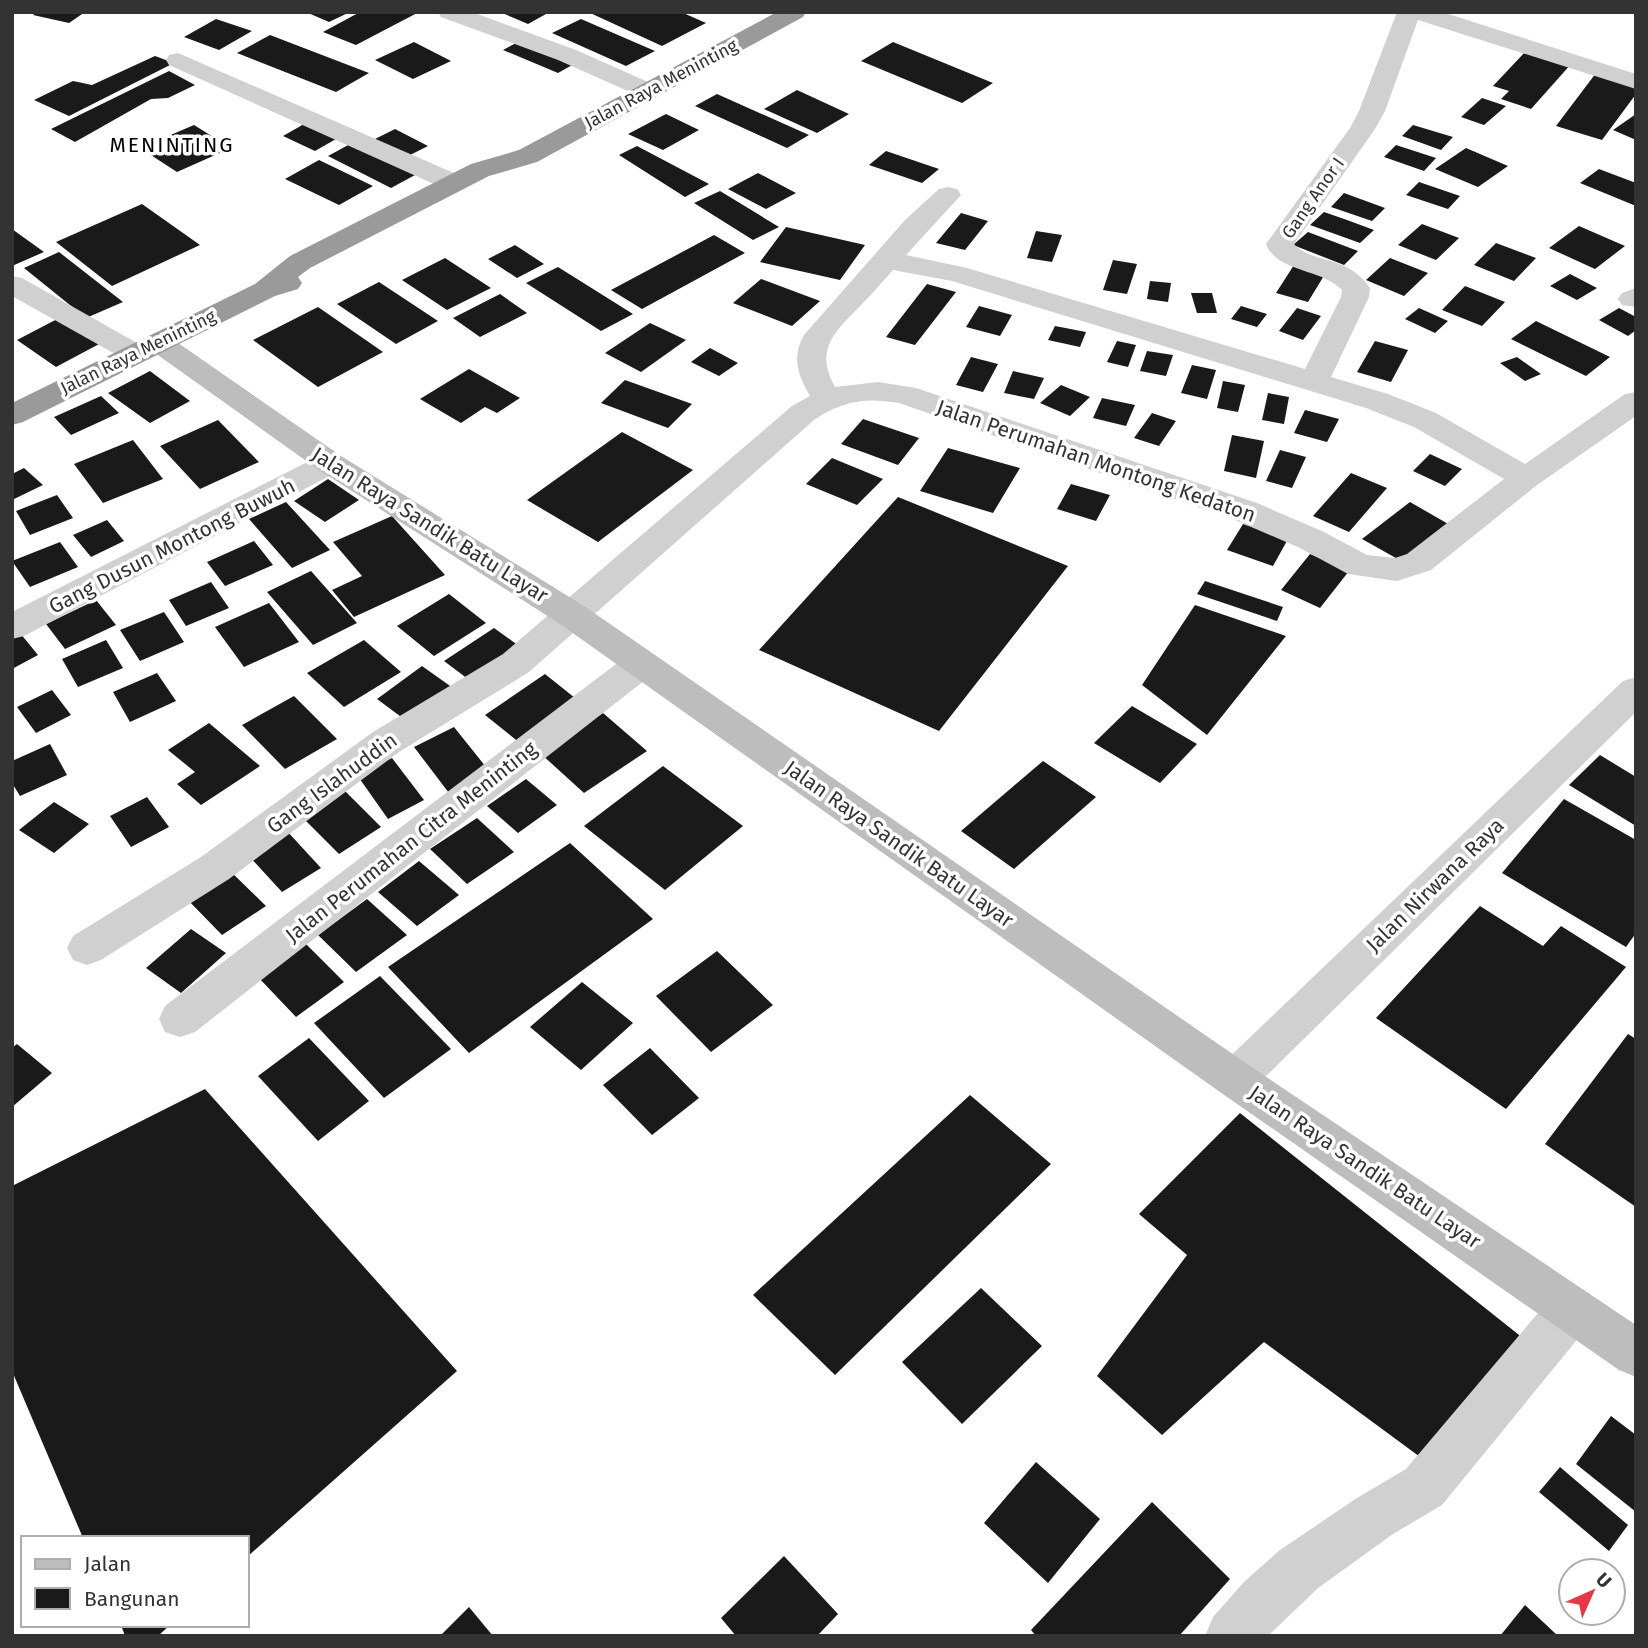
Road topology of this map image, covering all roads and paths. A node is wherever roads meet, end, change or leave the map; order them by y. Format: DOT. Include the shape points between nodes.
graph roads {
  1 [pos="449,12"];
  2 [pos="795,12"];
  3 [pos="1409,12"];
  4 [pos="1417,12"];
  5 [pos="178,60"];
  6 [pos="1636,82"];
  7 [pos="648,91"];
  8 [pos="528,156"];
  9 [pos="454,183"];
  10 [pos="948,195"];
  11 [pos="887,260"];
  12 [pos="12,284"];
  13 [pos="265,290"];
  14 [pos="146,348"];
  15 [pos="1313,383"];
  16 [pos="827,398"];
  17 [pos="1636,401"];
  18 [pos="12,415"];
  19 [pos="330,463"];
  20 [pos="1527,478"];
  21 [pos="572,615"];
  22 [pos="12,627"];
  23 [pos="641,664"];
  24 [pos="1636,690"];
  25 [pos="87,948"];
  26 [pos="180,1019"];
  27 [pos="1235,1079"];
  28 [pos="1572,1309"];
  29 [pos="1636,1353"];
  30 [pos="1232,1636"];
  1 -- 7 [label="street" via="567,55"];
  2 -- 7 [label="highway, Jalan Raya Meninting"];
  3 -- 15 [label="street, Gang Anor I" via="1363,129 1280,244 1291,256 1342,274 1356,288"];
  4 -- 6 [label="street"];
  5 -- 9 [label="street"];
  7 -- 8 [label="highway, Jalan Raya Meninting"];
  8 -- 9 [label="highway, Jalan Raya Meninting"];
  8 -- 13 [label="highway, Jalan Raya Meninting" via="501,181 464,201 318,274"];
  9 -- 13 [label="highway, Jalan Raya Meninting" via="300,262"];
  10 -- 11 [label="street"];
  11 -- 15 [label="street" via="957,274"];
  11 -- 16 [label="street" via="824,325 811,347 811,370"];
  12 -- 14 [label="street"];
  13 -- 14 [label="highway, Jalan Raya Meninting"];
  14 -- 18 [label="highway, Jalan Raya Meninting"];
  14 -- 19 [label="main road, Jalan Raya Sandik Batu Layar"];
  15 -- 20 [label="street" via="1425,420"];
  16 -- 20 [label="street, Jalan Perumahan Montong Kedaton" via="863,391 905,395 1245,511 1351,562 1379,570 1397,570 1419,562"];
  16 -- 21 [label="street, Jalan Perumahan Montong Kedaton" via="803,413"];
  17 -- 20 [label="street, Jalan Perumahan Montong Kedaton"];
  19 -- 21 [label="main road, Jalan Raya Sandik Batu Layar"];
  19 -- 22 [label="street, Gang Dusun Montong Buwuh"];
  21 -- 23 [label="main road, Jalan Raya Sandik Batu Layar"];
  21 -- 25 [label="street, Gang Islahuddin" via="516,663 386,742 215,868"];
  23 -- 26 [label="street, Jalan Perumahan Citra Meninting"];
  23 -- 27 [label="main road, Jalan Raya Sandik Batu Layar"];
  24 -- 27 [label="street, Jalan Nirwana Raya"];
  27 -- 28 [label="main road, Jalan Raya Sandik Batu Layar"];
  28 -- 29 [label="main road, Jalan Raya Sandik Batu Layar"];
  28 -- 30 [label="street" via="1424,1487 1299,1569"];
}
